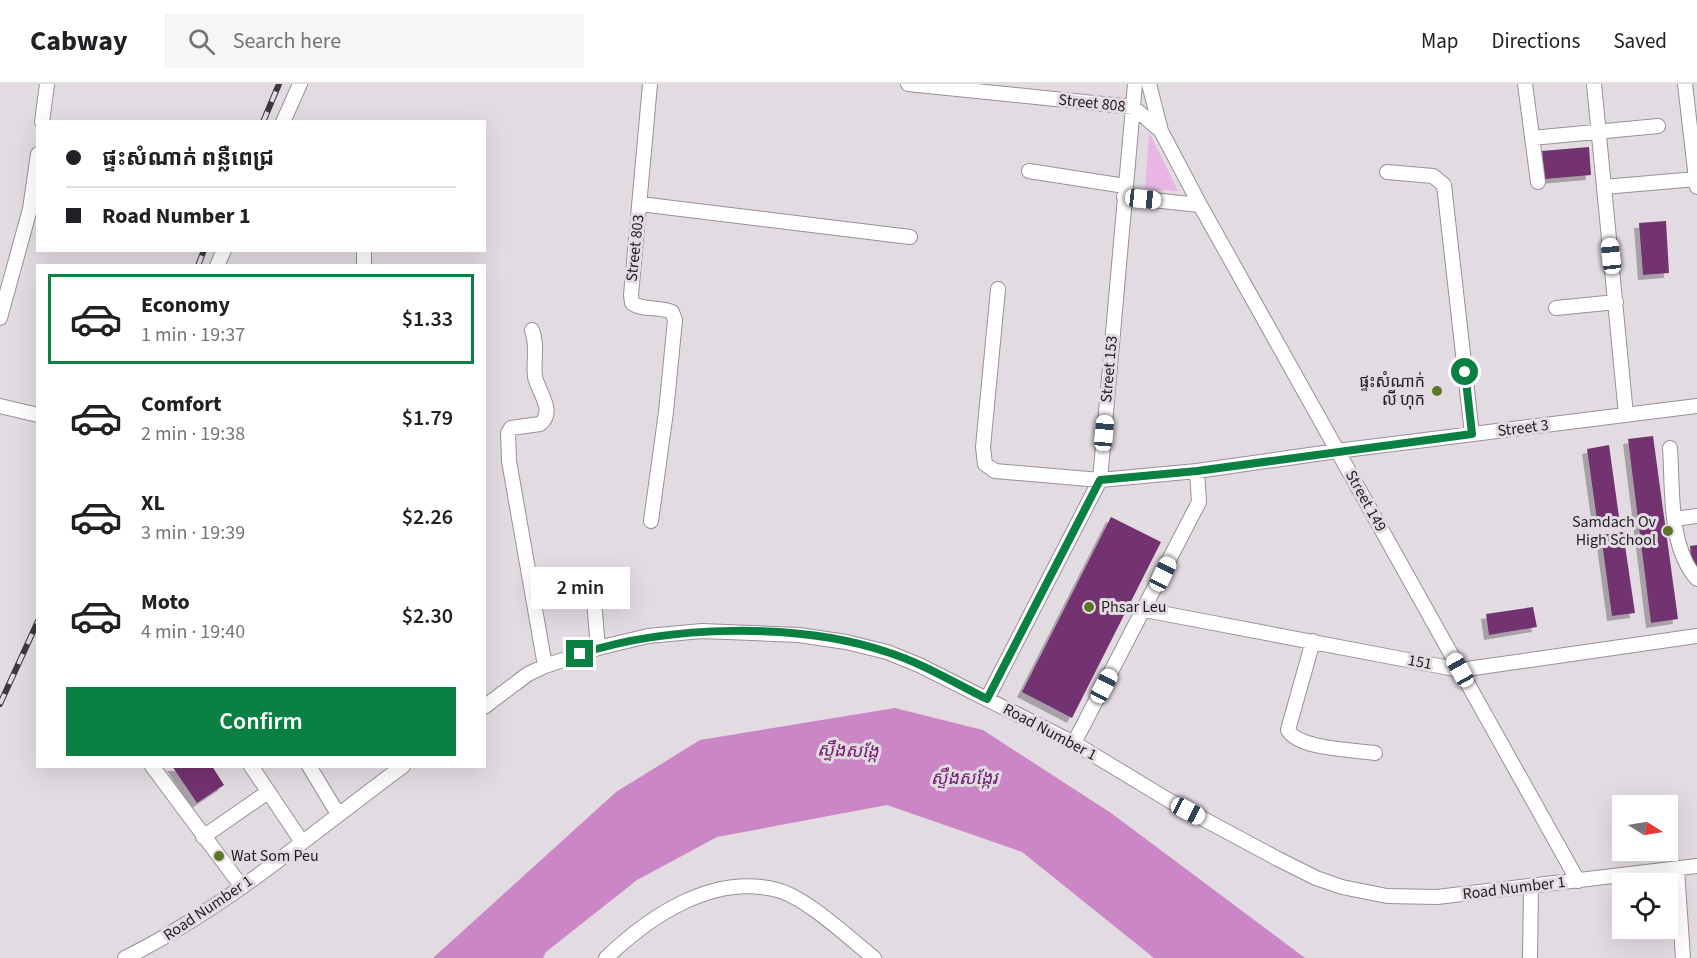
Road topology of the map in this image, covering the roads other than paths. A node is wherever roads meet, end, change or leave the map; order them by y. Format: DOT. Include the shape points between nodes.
graph roads {
  1 [pos="47,84"];
  2 [pos="300,84"];
  3 [pos="650,84"];
  4 [pos="908,84"];
  5 [pos="1135,84"];
  6 [pos="1149,84"];
  7 [pos="1525,84"];
  8 [pos="1594,84"];
  9 [pos="1685,84"];
  10 [pos="935,86"];
  11 [pos="1133,107"];
  12 [pos="42,120"];
  13 [pos="284,120"];
  14 [pos="1658,126"];
  15 [pos="1161,131"];
  16 [pos="1598,133"];
  17 [pos="1532,138"];
  18 [pos="36,168"];
  19 [pos="1029,171"];
  20 [pos="1387,172"];
  21 [pos="1696,180"];
  22 [pos="1538,182"];
  23 [pos="1604,187"];
  24 [pos="1697,187"];
  25 [pos="1125,192"];
  26 [pos="640,204"];
  27 [pos="1200,205"];
  28 [pos="910,237"];
  29 [pos="998,289"];
  30 [pos="1616,302"];
  31 [pos="1556,308"];
  32 [pos="0,318"];
  33 [pos="532,330"];
  34 [pos="0,406"];
  35 [pos="1697,406"];
  36 [pos="36,415"];
  37 [pos="1626,415"];
  38 [pos="1472,434"];
  39 [pos="1670,448"];
  40 [pos="1337,450"];
  41 [pos="1197,471"];
  42 [pos="1100,480"];
  43 [pos="1697,516"];
  44 [pos="1675,519"];
  45 [pos="651,521"];
  46 [pos="592,577"];
  47 [pos="1697,579"];
  48 [pos="1145,610"];
  49 [pos="1697,636"];
  50 [pos="1312,641"];
  51 [pos="598,648"];
  52 [pos="545,666"];
  53 [pos="1460,670"];
  54 [pos="987,699"];
  55 [pos="486,705"];
  56 [pos="1074,743"];
  57 [pos="1375,753"];
  58 [pos="153,768"];
  59 [pos="252,768"];
  60 [pos="310,768"];
  61 [pos="401,768"];
  62 [pos="268,792"];
  63 [pos="338,814"];
  64 [pos="202,837"];
  65 [pos="302,842"];
  66 [pos="1697,866"];
  67 [pos="1677,869"];
  68 [pos="1578,881"];
  69 [pos="1531,887"];
  70 [pos="242,888"];
  71 [pos="125,958"];
  72 [pos="606,958"];
  73 [pos="874,958"];
  74 [pos="1530,958"];
  75 [pos="1683,958"];
  1 -- 12 [label="street"];
  2 -- 13 [label="street"];
  3 -- 26 [label="street, Street 803"];
  4 -- 10 [label="street, Street 808"];
  5 -- 11 [label="street, Street 153"];
  6 -- 15 [label="street, Street 149"];
  7 -- 17 [label="street"];
  8 -- 16 [label="street"];
  9 -- 21 [label="street"];
  10 -- 11 [label="street, Street 808"];
  11 -- 15 [label="street, Street 808"];
  11 -- 25 [label="street, Street 153"];
  14 -- 16 [label="street"];
  15 -- 27 [label="street, Street 149"];
  16 -- 17 [label="street"];
  16 -- 23 [label="street"];
  17 -- 22 [label="street"];
  18 -- 32 [label="street" via="30,209"];
  19 -- 25 [label="street"];
  20 -- 38 [label="street" via="1433,176 1444,185"];
  21 -- 23 [label="street"];
  21 -- 24 [label="street"];
  23 -- 30 [label="street"];
  25 -- 27 [label="street"];
  25 -- 42 [label="street, Street 153"];
  26 -- 28 [label="street"];
  26 -- 45 [label="street, Street 803" via="632,303 672,312 675,320"];
  27 -- 40 [label="street, Street 149"];
  29 -- 42 [label="street, Street 3" via="983,447 985,465 994,471"];
  30 -- 31 [label="street"];
  30 -- 37 [label="street"];
  33 -- 52 [label="street" via="536,340 535,375 546,405 545,418 540,424 511,428 509,461"];
  34 -- 36 [label="street"];
  35 -- 37 [label="street, Street 3"];
  37 -- 38 [label="street, Street 3"];
  38 -- 40 [label="street, Street 3"];
  39 -- 44 [label="street"];
  40 -- 41 [label="street, Street 3"];
  40 -- 53 [label="street, Street 149"];
  41 -- 42 [label="street, Street 3"];
  41 -- 48 [label="street" via="1199,502"];
  42 -- 54 [label="street, Street 153"];
  43 -- 44 [label="street"];
  44 -- 47 [label="street" via="1682,559"];
  46 -- 51 [label="street"];
  48 -- 50 [label="street, 151"];
  48 -- 56 [label="street"];
  49 -- 53 [label="street, 151"];
  50 -- 53 [label="street, 151"];
  50 -- 57 [label="street" via="1288,730 1292,737 1309,744"];
  51 -- 52 [label="street, Road Number 1"];
  51 -- 54 [label="street, Road Number 1" via="648,636 702,632 799,635 887,652"];
  52 -- 55 [label="street, Road Number 1"];
  53 -- 68 [label="street, Street 149"];
  54 -- 56 [label="street, Road Number 1"];
  56 -- 69 [label="street, Road Number 1" via="1216,826 1316,878 1342,887 1410,897"];
  58 -- 64 [label="street"];
  59 -- 62 [label="street"];
  60 -- 63 [label="street"];
  61 -- 63 [label="street, Road Number 1"];
  62 -- 64 [label="street"];
  62 -- 65 [label="street"];
  63 -- 65 [label="street, Road Number 1"];
  64 -- 70 [label="street"];
  65 -- 70 [label="street, Road Number 1"];
  66 -- 67 [label="street, Road Number 1"];
  67 -- 68 [label="street, Road Number 1"];
  67 -- 75 [label="street"];
  68 -- 69 [label="street, Road Number 1"];
  69 -- 74 [label="street"];
  70 -- 71 [label="street, Road Number 1" via="191,923"];
  72 -- 73 [label="street" via="648,922 692,898 756,887 778,890 797,899"];
}
